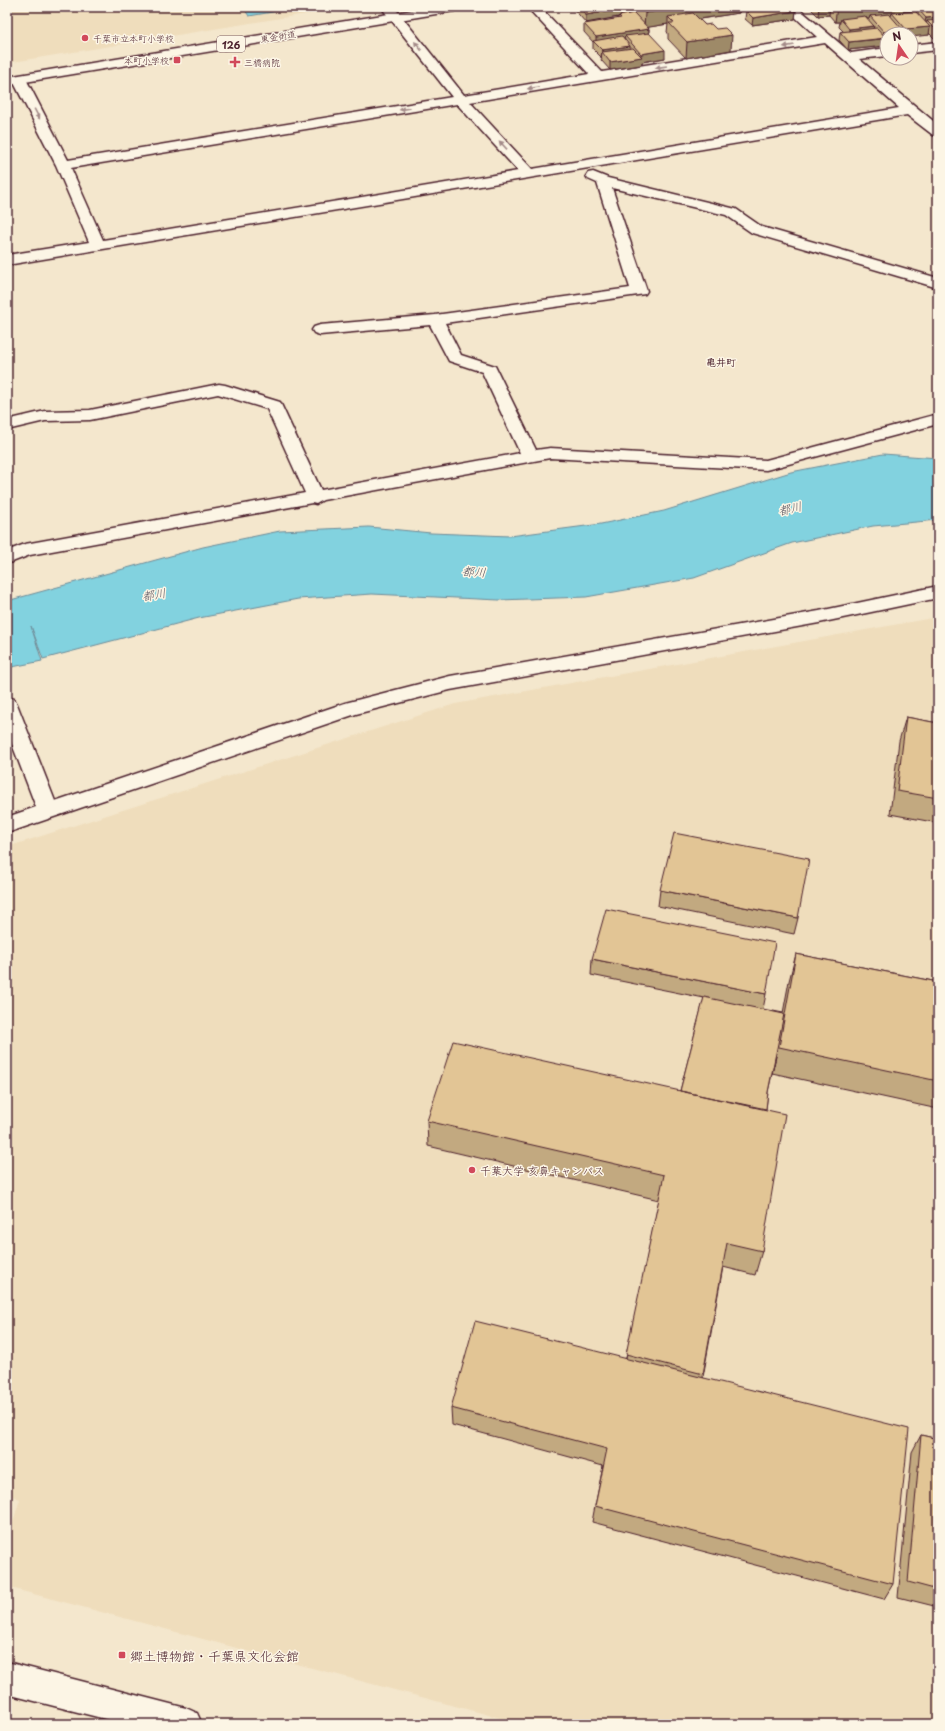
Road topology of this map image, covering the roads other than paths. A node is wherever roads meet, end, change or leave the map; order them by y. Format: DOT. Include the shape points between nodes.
graph roads {
  1 [pos="454,7"];
  2 [pos="533,7"];
  3 [pos="790,7"];
  4 [pos="391,12"];
  5 [pos="828,39"];
  6 [pos="938,46"];
  7 [pos="919,48"];
  8 [pos="879,53"];
  9 [pos="848,58"];
  10 [pos="599,77"];
  11 [pos="13,80"];
  12 [pos="461,100"];
  13 [pos="910,110"];
  14 [pos="938,132"];
  15 [pos="63,165"];
  16 [pos="572,167"];
  17 [pos="529,174"];
  18 [pos="603,181"];
  19 [pos="98,245"];
  20 [pos="7,260"];
  21 [pos="938,283"];
  22 [pos="435,320"];
  23 [pos="320,330"];
  24 [pos="938,419"];
  25 [pos="7,425"];
  26 [pos="531,457"];
  27 [pos="316,498"];
  28 [pos="7,558"];
  29 [pos="938,592"];
  30 [pos="9,710"];
  31 [pos="48,811"];
  32 [pos="7,825"];
  33 [pos="7,1678"];
  34 [pos="129,1717"];
  35 [pos="186,1724"];
  1 -- 4 [label="main road, 東金街道 / 126"];
  2 -- 10 [label="main road"];
  3 -- 5 [label="main road"];
  4 -- 11 [label="main road, 東金街道 / 126"];
  12 -- 4 [label="main road, one-way"];
  5 -- 9 [label="main road"];
  5 -- 10 [label="main road, one-way"];
  6 -- 7 [label="main road"];
  8 -- 9 [label="main road"];
  9 -- 13 [label="main road"];
  10 -- 12 [label="main road, one-way"];
  11 -- 15 [label="main road, one-way"];
  12 -- 15 [label="main road, one-way"];
  17 -- 12 [label="main road, one-way"];
  13 -- 14 [label="main road"];
  13 -- 16 [label="main road"];
  15 -- 19 [label="main road"];
  16 -- 17 [label="main road"];
  16 -- 18 [label="main road"];
  17 -- 19 [label="main road"];
  18 -- 21 [label="main road" via="731,212 757,230"];
  18 -- 22 [label="main road" via="639,291"];
  19 -- 20 [label="main road"];
  22 -- 23 [label="main road"];
  22 -- 26 [label="main road" via="455,358 489,369"];
  24 -- 26 [label="main road" via="766,465 550,454"];
  25 -- 27 [label="main road" via="45,416 90,415 219,389 274,406"];
  26 -- 27 [label="main road"];
  27 -- 28 [label="main road" via="25,550"];
  29 -- 31 [label="main road" via="811,618 450,683 352,708"];
  30 -- 31 [label="main road"];
  31 -- 32 [label="main road"];
  33 -- 34 [label="main road"];
  34 -- 35 [label="main road"];
}
